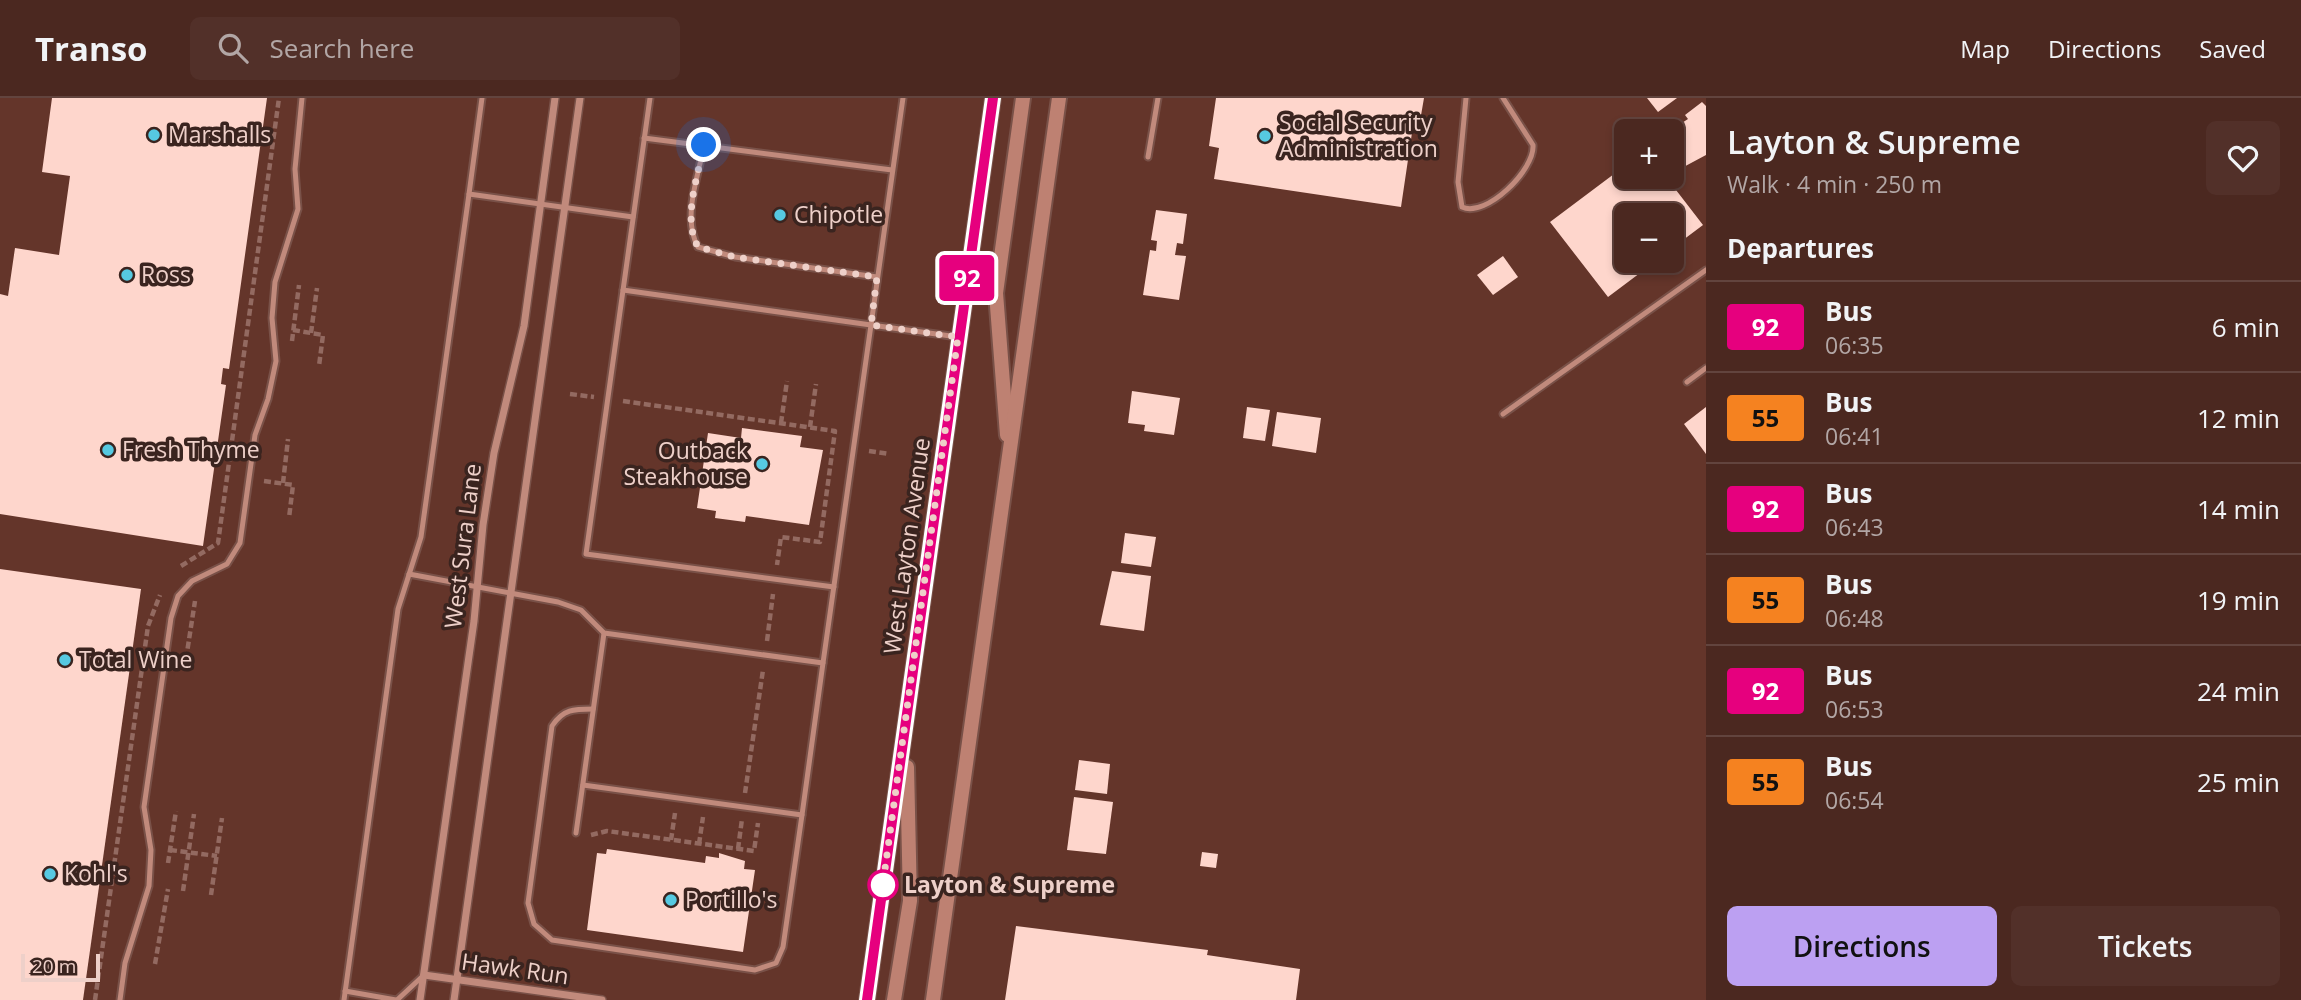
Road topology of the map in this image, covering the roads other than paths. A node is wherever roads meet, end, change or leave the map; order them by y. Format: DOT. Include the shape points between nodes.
graph roads {
  1 [pos="302,98"];
  2 [pos="482,98"];
  3 [pos="555,98"];
  4 [pos="580,98"];
  5 [pos="650,98"];
  6 [pos="903,98"];
  7 [pos="993,98"];
  8 [pos="1023,98"];
  9 [pos="1059,98"];
  10 [pos="1158,98"];
  11 [pos="1466,98"];
  12 [pos="1503,98"];
  13 [pos="645,138"];
  14 [pos="704,145"];
  15 [pos="1148,157"];
  16 [pos="892,170"];
  17 [pos="469,194"];
  18 [pos="540,204"];
  19 [pos="565,207"];
  20 [pos="633,217"];
  21 [pos="1706,270"];
  22 [pos="877,277"];
  23 [pos="623,290"];
  24 [pos="871,325"];
  25 [pos="958,337"];
  26 [pos="1706,368"];
  27 [pos="1687,382"];
  28 [pos="1503,414"];
  29 [pos="1010,464"];
  30 [pos="410,574"];
  31 [pos="834,586"];
  32 [pos="477,588"];
  33 [pos="512,593"];
  34 [pos="604,633"];
  35 [pos="822,663"];
  36 [pos="593,709"];
  37 [pos="906,727"];
  38 [pos="583,785"];
  39 [pos="802,815"];
  40 [pos="576,833"];
  41 [pos="424,975"];
  42 [pos="456,980"];
  43 [pos="345,991"];
  44 [pos="120,1000"];
  45 [pos="344,1000"];
  46 [pos="396,1000"];
  47 [pos="420,1000"];
  48 [pos="454,1000"];
  49 [pos="602,1000"];
  50 [pos="867,1000"];
  51 [pos="894,1000"];
  52 [pos="933,1000"];
  1 -- 44 [label="lane" via="295,169 298,209 275,282 276,360 255,435 240,543 227,564 192,581 178,596 171,618 144,807 151,850 149,886 125,963"];
  2 -- 17 [label="lane"];
  3 -- 18 [label="street, West Sura Lane"];
  4 -- 19 [label="street"];
  5 -- 13 [label="lane"];
  6 -- 16 [label="lane"];
  7 -- 25 [label="main road, West Layton Avenue"];
  8 -- 29 [label="main road" via="996,293"];
  9 -- 29 [label="main road"];
  10 -- 15 [label="lane"];
  11 -- 12 [label="lane" via="1458,182 1462,208 1469,211 1515,183 1534,153"];
  13 -- 14 [label="lane"];
  13 -- 20 [label="lane"];
  14 -- 16 [label="lane"];
  14 -- 22 [label="lane" via="692,209 692,235 698,247 735,257"];
  16 -- 22 [label="lane"];
  17 -- 18 [label="lane"];
  17 -- 30 [label="lane" via="421,537"];
  18 -- 19 [label="lane"];
  18 -- 32 [label="street, West Sura Lane" via="524,326 494,453"];
  19 -- 20 [label="lane"];
  19 -- 33 [label="street"];
  20 -- 23 [label="lane"];
  21 -- 28 [label="lane"];
  22 -- 24 [label="lane"];
  23 -- 24 [label="lane"];
  23 -- 31 [label="lane" via="586,554"];
  24 -- 25 [label="lane"];
  24 -- 31 [label="lane"];
  25 -- 37 [label="main road, West Layton Avenue"];
  26 -- 27 [label="lane"];
  29 -- 52 [label="main road"];
  30 -- 32 [label="lane"];
  30 -- 43 [label="lane" via="398,609"];
  31 -- 35 [label="lane"];
  32 -- 33 [label="lane"];
  32 -- 41 [label="street, West Sura Lane"];
  33 -- 34 [label="lane" via="581,610"];
  33 -- 42 [label="street"];
  34 -- 35 [label="lane"];
  34 -- 36 [label="lane"];
  35 -- 39 [label="lane"];
  36 -- 38 [label="lane"];
  36 -- 39 [label="lane" via="571,709 559,715 552,726 528,903 534,924 552,940 755,970 776,963 783,947"];
  37 -- 50 [label="main road, West Layton Avenue"];
  37 -- 51 [label="main road" via="910,901"];
  38 -- 39 [label="lane"];
  38 -- 40 [label="lane"];
  41 -- 42 [label="street, Hawk Run"];
  41 -- 46 [label="lane"];
  41 -- 47 [label="street, West Sura Lane"];
  42 -- 48 [label="street"];
  42 -- 49 [label="street, Hawk Run"];
  43 -- 45 [label="lane"];
  43 -- 46 [label="lane"];
}
